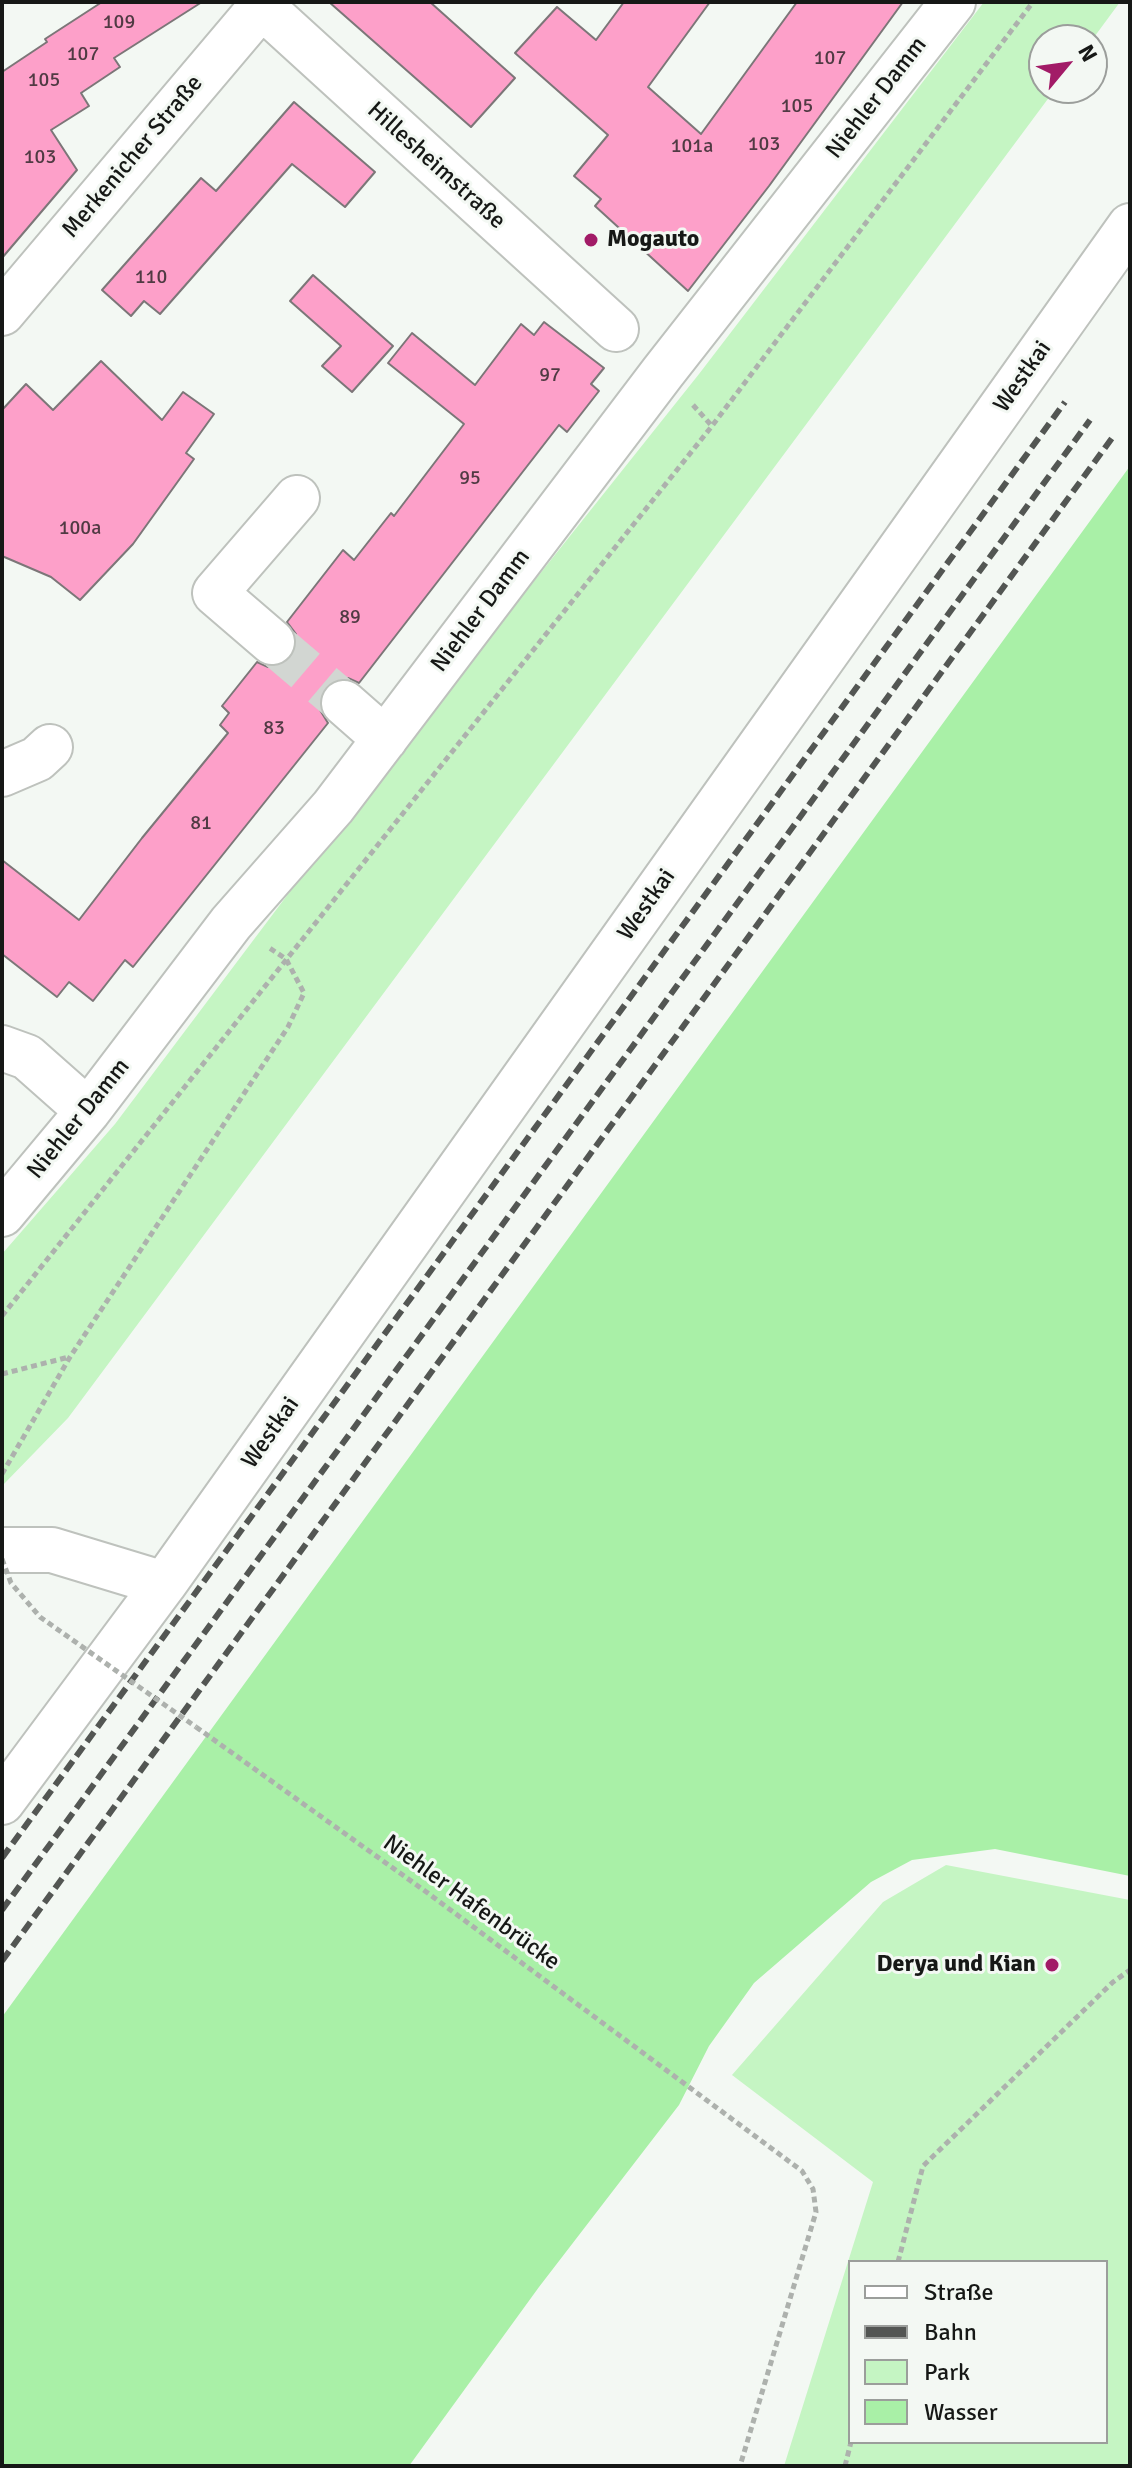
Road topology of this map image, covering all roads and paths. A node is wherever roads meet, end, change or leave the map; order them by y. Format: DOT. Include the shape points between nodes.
graph roads {
  1 [pos="953,2"];
  2 [pos="1033,2"];
  3 [pos="261,4"];
  4 [pos="1130,226"];
  5 [pos="2,313"];
  6 [pos="616,329"];
  7 [pos="297,498"];
  8 [pos="272,642"];
  9 [pos="344,703"];
  10 [pos="385,739"];
  11 [pos="50,747"];
  12 [pos="2,774"];
  13 [pos="286,959"];
  14 [pos="2,1048"];
  15 [pos="88,1111"];
  16 [pos="2,1214"];
  17 [pos="2,1316"];
  18 [pos="70,1357"];
  19 [pos="2,1374"];
  20 [pos="2,1474"];
  21 [pos="2,1550"];
  22 [pos="2,1559"];
  23 [pos="164,1584"];
  24 [pos="2,1802"];
  25 [pos="1130,1970"];
  26 [pos="899,2260"];
  27 [pos="850,2444"];
  28 [pos="740,2466"];
  29 [pos="845,2466"];
  1 -- 10 [label="street, Niehler Damm"];
  2 -- 13 [label="path" via="712,426"];
  3 -- 5 [label="street, Merkenicher Straße"];
  3 -- 6 [label="street, Hillesheimstraße"];
  4 -- 23 [label="street, Westkai"];
  7 -- 8 [label="street" via="215,593"];
  9 -- 10 [label="street"];
  10 -- 15 [label="street, Niehler Damm" via="231,923"];
  11 -- 12 [label="street" via="37,759"];
  13 -- 17 [label="path"];
  13 -- 18 [label="path" via="304,993 288,1027"];
  14 -- 15 [label="street" via="27,1057"];
  15 -- 16 [label="street, Niehler Damm"];
  18 -- 19 [label="path"];
  18 -- 20 [label="path"];
  21 -- 23 [label="street" via="52,1550"];
  22 -- 28 [label="path, Niehler Hafenbrücke, bridge" via="11,1583 40,1617 425,1891 802,2171 813,2189 816,2212"];
  23 -- 24 [label="street, Westkai"];
  25 -- 26 [label="path" via="923,2166"];
  27 -- 29 [label="path"];
}
